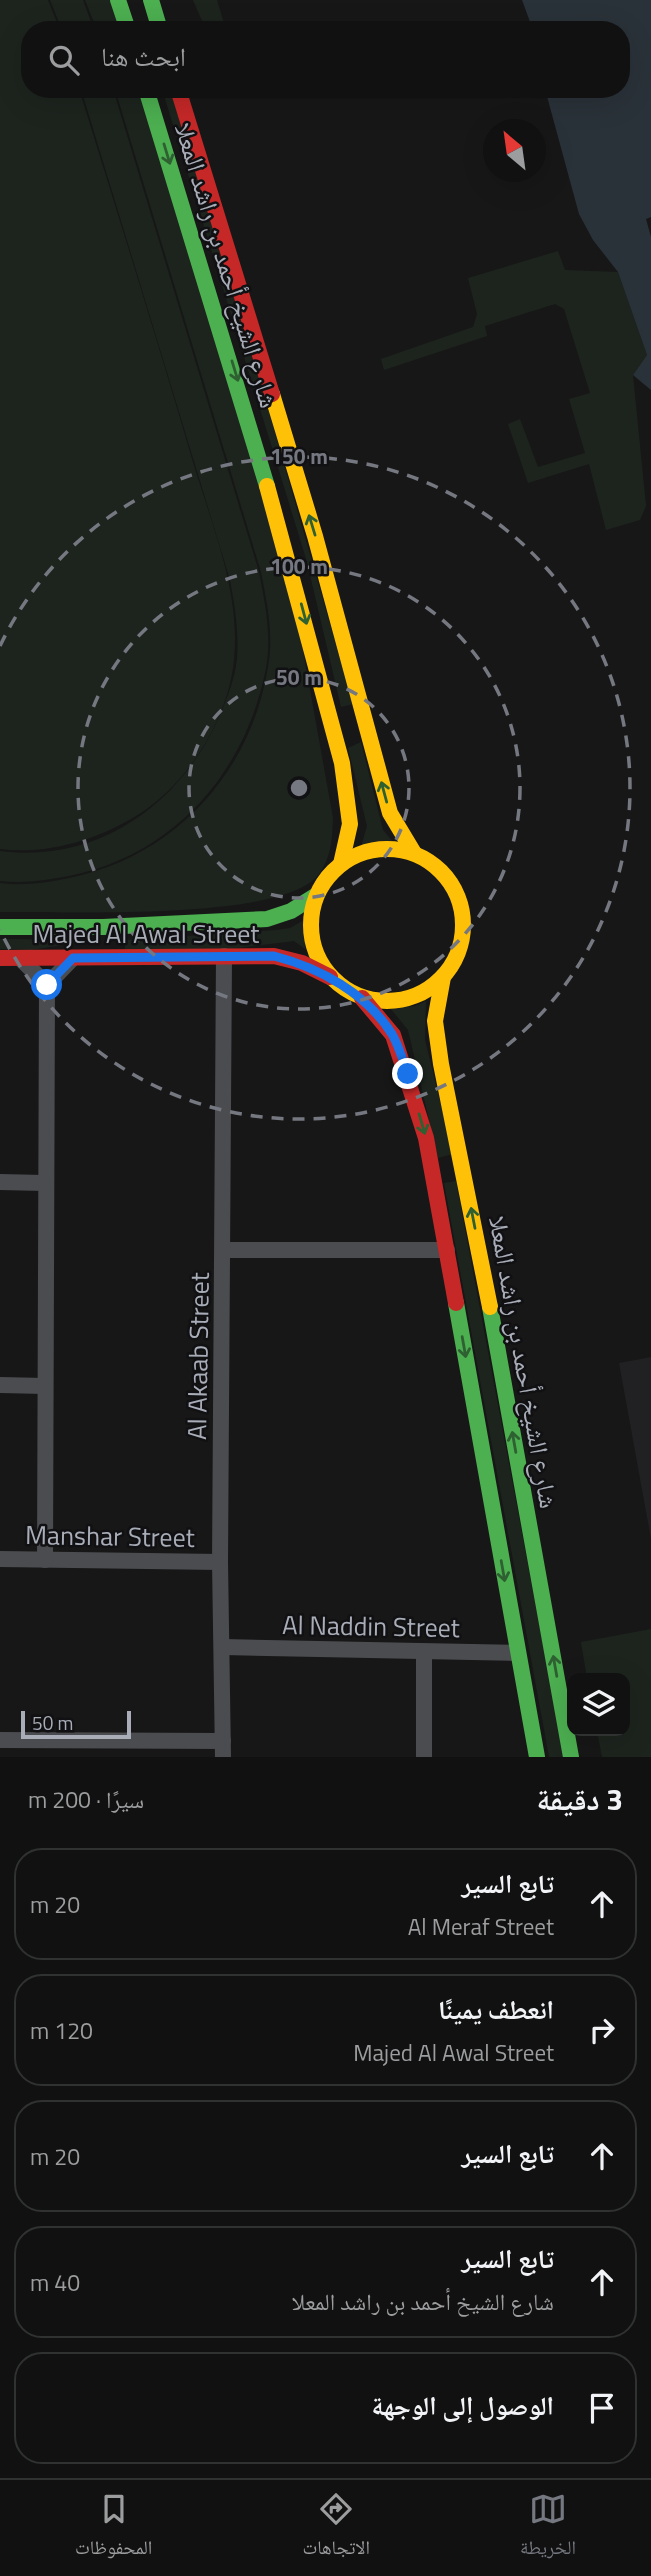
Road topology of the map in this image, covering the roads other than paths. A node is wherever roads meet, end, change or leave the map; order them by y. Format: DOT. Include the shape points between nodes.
graph roads {
  1 [pos="118,0"];
  2 [pos="151,0"];
  3 [pos="125,21"];
  4 [pos="157,21"];
  5 [pos="149,98"];
  6 [pos="181,98"];
  7 [pos="414,853"];
  8 [pos="341,864"];
  9 [pos="316,896"];
  10 [pos="0,927"];
  11 [pos="224,956"];
  12 [pos="0,958"];
  13 [pos="20,958"];
  14 [pos="73,958"];
  15 [pos="330,977"];
  16 [pos="443,977"];
  17 [pos="47,985"];
  18 [pos="362,998"];
  19 [pos="0,1182"];
  20 [pos="44,1182"];
  21 [pos="224,1250"];
  22 [pos="447,1250"];
  23 [pos="0,1385"];
  24 [pos="45,1386"];
  25 [pos="0,1559"];
  26 [pos="45,1560"];
  27 [pos="220,1562"];
  28 [pos="223,1647"];
  29 [pos="424,1653"];
  30 [pos="517,1653"];
  31 [pos="0,1740"];
  32 [pos="223,1749"];
  33 [pos="424,1757"];
  34 [pos="537,1757"];
  35 [pos="571,1757"];
  1 -- 3 [label="main road"];
  2 -- 4 [label="main road"];
  5 -- 8 [label="main road, شارع الشيخ أحمد بن راشد المعلا, one-way" via="243,398 329,708 350,824"];
  7 -- 6 [label="main road, شارع الشيخ أحمد بن راشد المعلا, one-way" via="390,813 315,536"];
  7 -- 8 [label="main road" via="389,848 363,852"];
  7 -- 16 [label="main road" via="436,865 452,884 462,907 463,932 457,956"];
  8 -- 9 [label="main road"];
  9 -- 10 [label="main road, Majed Al Awal Street" via="267,919"];
  9 -- 15 [label="main road" via="310,924 313,943"];
  11 -- 14 [label="main road, Majed Al Awal Street"];
  11 -- 15 [label="main road, Majed Al Awal Street" via="274,956"];
  11 -- 21 [label="street, Al Akaab Street"];
  12 -- 13 [label="main road, Majed Al Awal Street"];
  13 -- 14 [label="main road, Majed Al Awal Street"];
  13 -- 17 [label="street"];
  14 -- 17 [label="street"];
  15 -- 18 [label="main road"];
  16 -- 18 [label="main road" via="419,994 391,1002"];
  35 -- 16 [label="main road, شارع الشيخ أحمد بن راشد المعلا, one-way" via="441,1063 435,1021"];
  17 -- 20 [label="street"];
  18 -- 22 [label="main road, one-way" via="393,1035 408,1074 426,1138"];
  19 -- 20 [label="street"];
  20 -- 24 [label="street"];
  21 -- 22 [label="street"];
  21 -- 27 [label="street, Al Akaab Street"];
  22 -- 30 [label="main road, one-way"];
  23 -- 24 [label="street"];
  24 -- 26 [label="street"];
  25 -- 26 [label="street, Manshar Street"];
  26 -- 27 [label="street, Manshar Street"];
  27 -- 28 [label="street, Al Akaab Street"];
  28 -- 29 [label="street, Al Naddin Street"];
  28 -- 32 [label="street, Al Akaab Street"];
  29 -- 30 [label="street, Al Naddin Street"];
  29 -- 33 [label="street"];
  30 -- 34 [label="main road"];
  31 -- 32 [label="street"];
}
